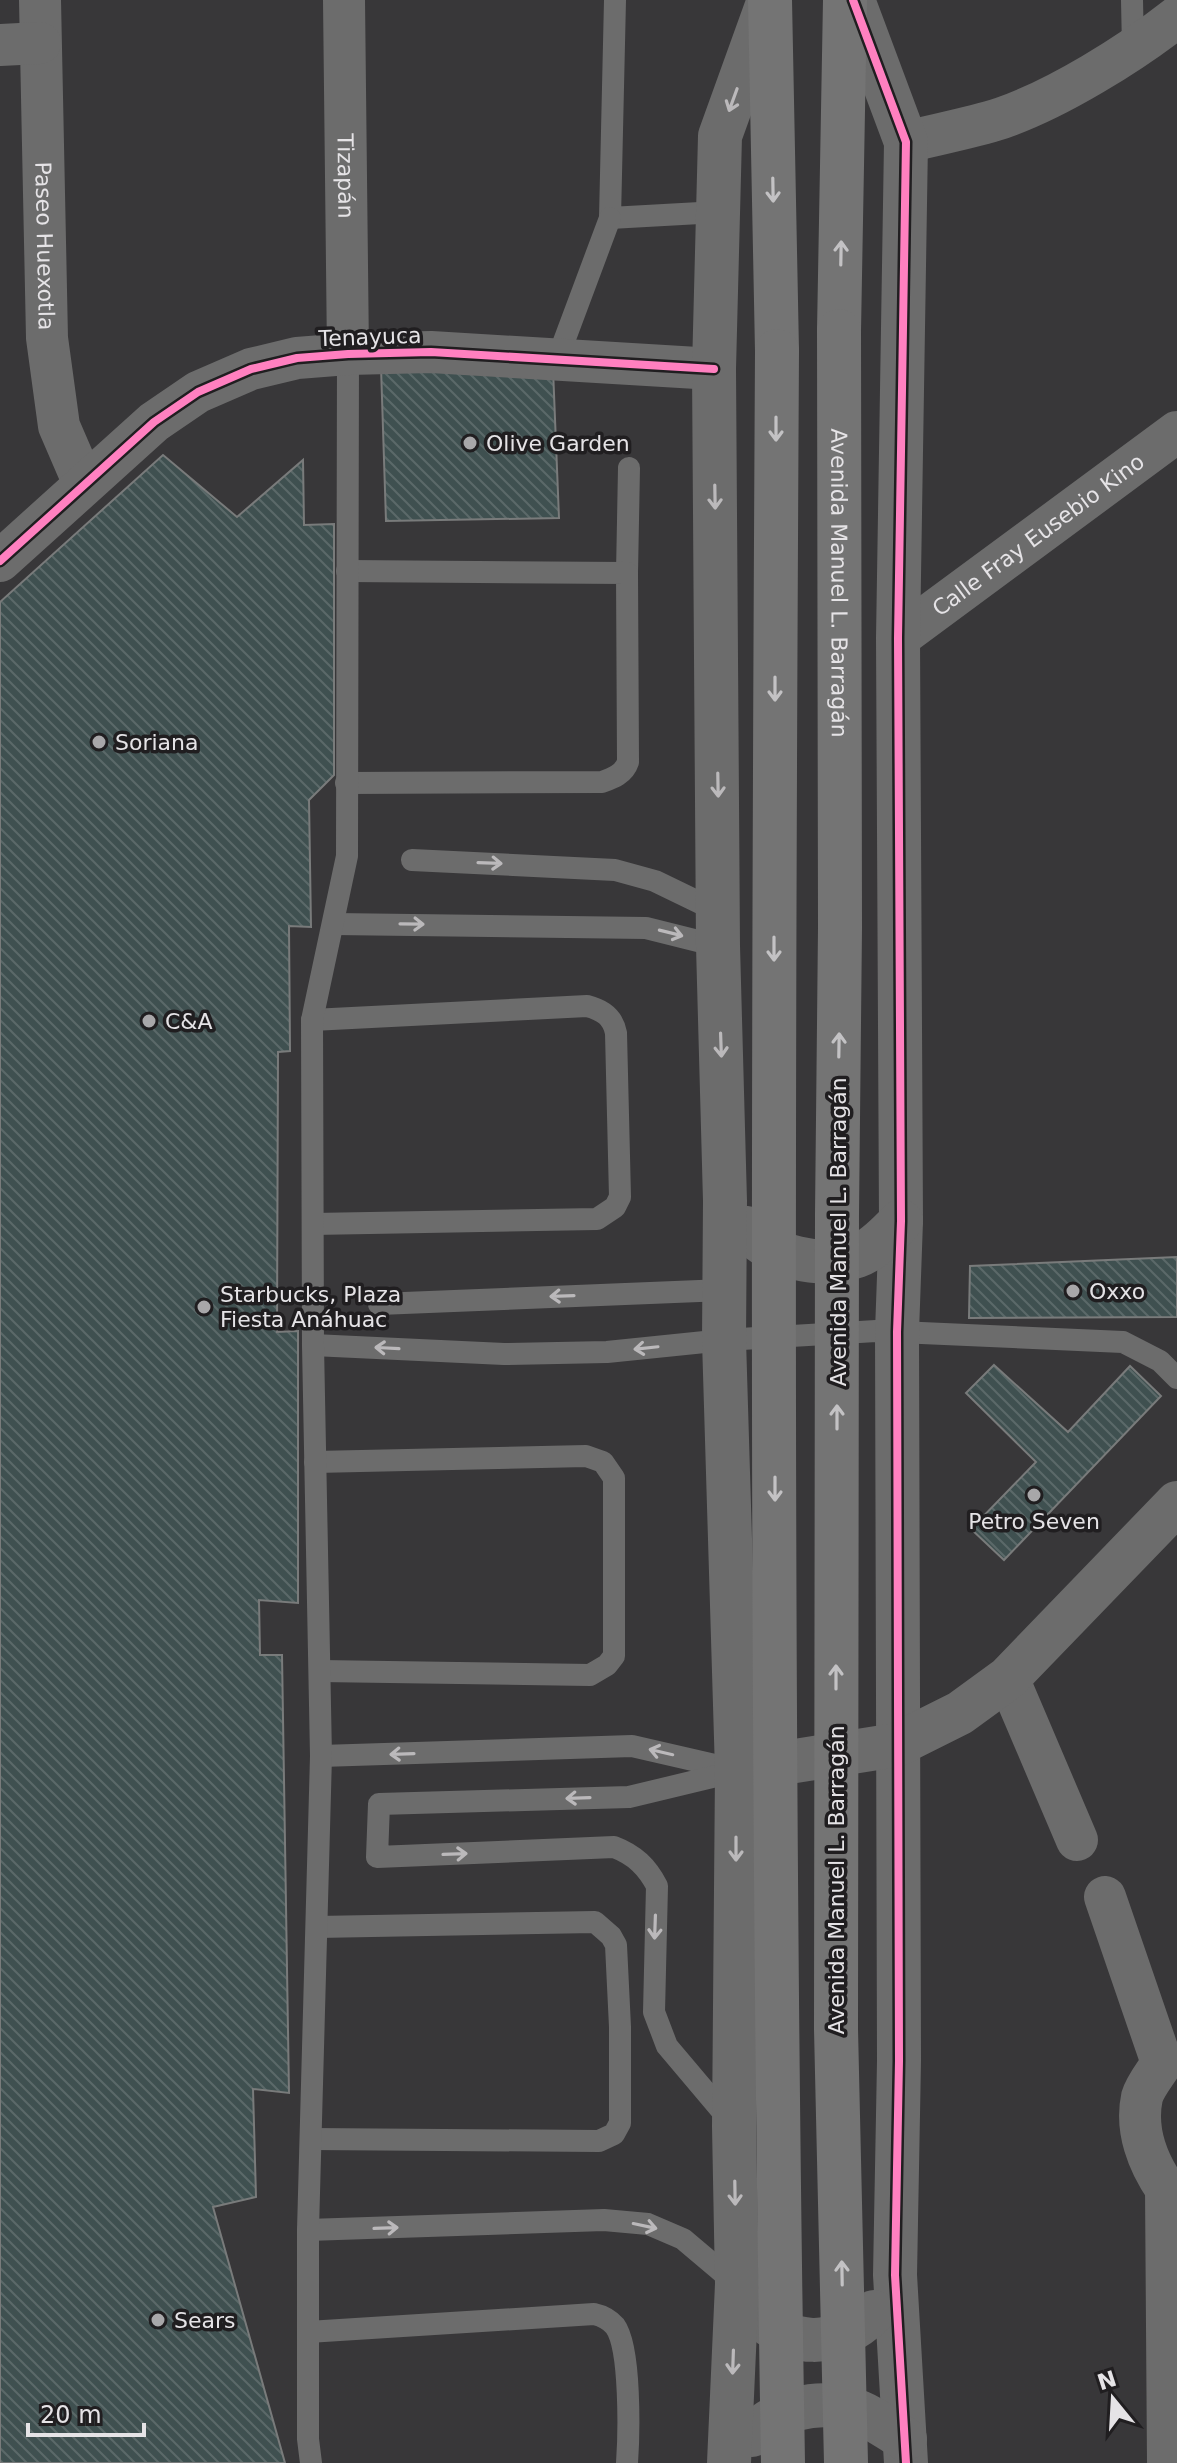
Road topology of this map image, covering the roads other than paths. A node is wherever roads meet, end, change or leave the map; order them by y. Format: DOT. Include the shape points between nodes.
graph roads {
  1 [pos="40,0"];
  2 [pos="344,0"];
  3 [pos="615,0"];
  4 [pos="769,0"];
  5 [pos="845,0"];
  6 [pos="853,0"];
  7 [pos="1132,0"];
  8 [pos="1177,17"];
  9 [pos="20,44"];
  10 [pos="1133,49"];
  11 [pos="906,142"];
  12 [pos="718,212"];
  13 [pos="610,218"];
  14 [pos="348,354"];
  15 [pos="557,360"];
  16 [pos="714,369"];
  17 [pos="1177,432"];
  18 [pos="629,468"];
  19 [pos="84,484"];
  20 [pos="0,561"];
  21 [pos="347,571"];
  22 [pos="627,573"];
  23 [pos="898,638"];
  24 [pos="346,783"];
  25 [pos="412,860"];
  26 [pos="334,924"];
  27 [pos="718,929"];
  28 [pos="312,1020"];
  29 [pos="725,1201"];
  30 [pos="901,1221"];
  31 [pos="313,1224"];
  32 [pos="724,1290"];
  33 [pos="379,1304"];
  34 [pos="897,1332"];
  35 [pos="724,1340"];
  36 [pos="313,1345"];
  37 [pos="1177,1378"];
  38 [pos="315,1462"];
  39 [pos="1170,1524"];
  40 [pos="320,1671"];
  41 [pos="1008,1678"];
  42 [pos="896,1745"];
  43 [pos="321,1756"];
  44 [pos="737,1771"];
  45 [pos="1077,1840"];
  46 [pos="1105,1897"];
  47 [pos="317,1927"];
  48 [pos="1170,2066"];
  49 [pos="734,2126"];
  50 [pos="311,2139"];
  51 [pos="1172,2188"];
  52 [pos="308,2230"];
  53 [pos="895,2275"];
  54 [pos="737,2284"];
  55 [pos="308,2332"];
  56 [pos="905,2451"];
  57 [pos="729,2462"];
  58 [pos="311,2463"];
  59 [pos="627,2463"];
  60 [pos="783,2463"];
  61 [pos="846,2463"];
  62 [pos="1168,2463"];
  1 -- 9 [label="street, Paseo Huexotla"];
  2 -- 14 [label="street, Tizapán"];
  3 -- 13 [label="lane"];
  4 -- 12 [label="street, one-way" via="720,136"];
  4 -- 60 [label="highway, one-way, bridge" via="777,351 773,1117"];
  61 -- 5 [label="highway, Avenida Manuel L. Barragán, one-way, bridge" via="836,2029 839,331"];
  6 -- 11 [label="street"];
  7 -- 10 [label="lane"];
  8 -- 10 [label="street"];
  9 -- 19 [label="street, Paseo Huexotla" via="59,426"];
  10 -- 11 [label="street" via="1001,118"];
  11 -- 23 [label="street"];
  12 -- 13 [label="lane"];
  12 -- 16 [label="street"];
  13 -- 15 [label="lane"];
  14 -- 15 [label="street, Tenayuca" via="431,352"];
  14 -- 19 [label="street, Tenayuca" via="251,369 198,392 154,422"];
  14 -- 21 [label="lane"];
  15 -- 16 [label="street, Tenayuca"];
  16 -- 27 [label="street, one-way"];
  17 -- 23 [label="street, Calle Fray Eusebio Kino"];
  18 -- 22 [label="lane"];
  19 -- 20 [label="street, Tenayuca"];
  21 -- 22 [label="lane"];
  21 -- 24 [label="lane"];
  22 -- 24 [label="lane" via="628,762 623,771 602,782"];
  23 -- 30 [label="street"];
  24 -- 26 [label="lane" via="347,856"];
  25 -- 27 [label="lane, one-way" via="615,870 655,881"];
  26 -- 27 [label="lane, one-way"];
  26 -- 28 [label="lane"];
  27 -- 29 [label="street, one-way"];
  28 -- 31 [label="lane"];
  28 -- 31 [label="lane" via="587,1006 600,1010 616,1033 620,1197 597,1219"];
  29 -- 30 [label="street" via="770,1248 797,1258 858,1256"];
  29 -- 32 [label="street"];
  30 -- 34 [label="street"];
  31 -- 36 [label="lane"];
  32 -- 33 [label="lane, one-way"];
  32 -- 35 [label="street"];
  34 -- 35 [label="lane"];
  34 -- 37 [label="lane" via="1123,1342 1160,1361"];
  34 -- 42 [label="street"];
  35 -- 36 [label="lane, one-way" via="607,1352 504,1354"];
  35 -- 44 [label="street"];
  36 -- 38 [label="lane"];
  38 -- 40 [label="lane"];
  38 -- 40 [label="lane" via="586,1456 603,1462 614,1478 614,1656 601,1670 590,1675"];
  39 -- 41 [label="street"];
  40 -- 43 [label="lane"];
  41 -- 42 [label="street" via="960,1713"];
  41 -- 45 [label="street"];
  42 -- 44 [label="street"];
  42 -- 53 [label="street"];
  44 -- 43 [label="lane, one-way" via="632,1746"];
  43 -- 47 [label="lane"];
  44 -- 49 [label="street, one-way"];
  44 -- 49 [label="lane, one-way" via="629,1797 379,1804 377,1857 614,1847 634,1856 657,1886 654,2012 660,2031"];
  46 -- 48 [label="street"];
  47 -- 50 [label="lane"];
  47 -- 50 [label="lane" via="595,1922 603,1927 616,1945 620,2123 614,2134 599,2141"];
  48 -- 51 [label="street" via="1142,2095 1142,2130 1145,2152"];
  49 -- 54 [label="street, one-way"];
  50 -- 52 [label="lane"];
  51 -- 62 [label="street"];
  52 -- 54 [label="lane, one-way" via="604,2220 648,2224 683,2239"];
  52 -- 55 [label="lane"];
  53 -- 54 [label="street" via="872,2315 849,2332 818,2341 800,2340 770,2327"];
  53 -- 56 [label="street"];
  54 -- 57 [label="street, one-way"];
  55 -- 58 [label="lane"];
  55 -- 59 [label="lane" via="605,2317 616,2327 624,2352"];
  56 -- 57 [label="street" via="851,2409 823,2405 775,2417"];
}
